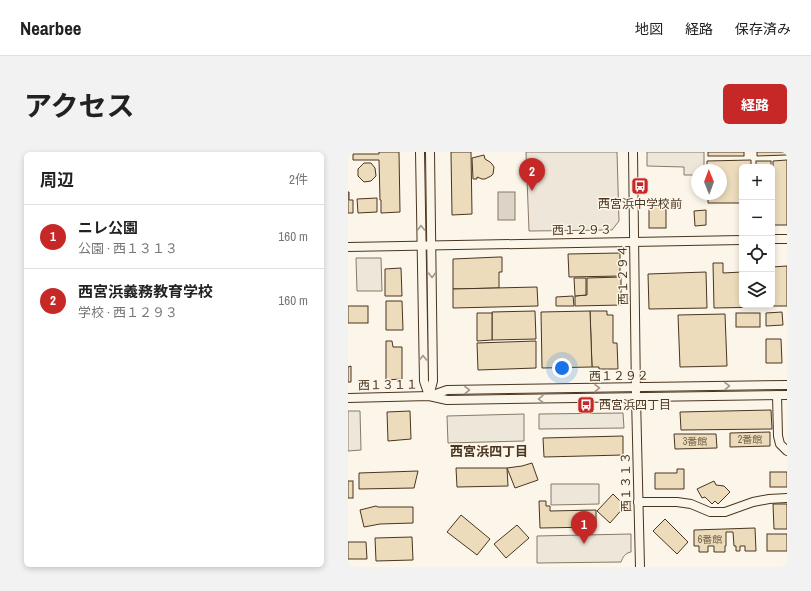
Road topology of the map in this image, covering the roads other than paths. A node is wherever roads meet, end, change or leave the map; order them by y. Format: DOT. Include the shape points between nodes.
graph roads {
  1 [pos="420,152"];
  2 [pos="430,152"];
  3 [pos="633,152"];
  4 [pos="787,239"];
  5 [pos="739,240"];
  6 [pos="775,240"];
  7 [pos="634,242"];
  8 [pos="421,245"];
  9 [pos="432,245"];
  10 [pos="348,247"];
  11 [pos="787,385"];
  12 [pos="636,388"];
  13 [pos="777,395"];
  14 [pos="787,395"];
  15 [pos="429,396"];
  16 [pos="348,398"];
  17 [pos="636,398"];
  18 [pos="787,451"];
  19 [pos="787,498"];
  20 [pos="638,502"];
  21 [pos="640,567"];
  8 -- 1 [label="street, one-way"];
  2 -- 9 [label="street"];
  3 -- 7 [label="street, 西１２９４"];
  4 -- 6 [label="street"];
  5 -- 7 [label="street, 西１２９３"];
  7 -- 9 [label="street, 西１２９３"];
  7 -- 12 [label="street, 西１２９４"];
  8 -- 9 [label="street, 西１２９３"];
  8 -- 10 [label="street, 西１２９３"];
  15 -- 8 [label="street, one-way" via="424,381"];
  9 -- 15 [label="street, one-way" via="433,381"];
  12 -- 11 [label="street, 西１２９２, one-way"];
  15 -- 12 [label="street, 西１２９２, one-way" via="447,390"];
  12 -- 17 [label="street, 西１２９４"];
  13 -- 14 [label="street, 西１２９２"];
  13 -- 17 [label="street, 西１２９２"];
  13 -- 18 [label="street" via="778,436 780,444"];
  15 -- 16 [label="street, 西１３１１"];
  17 -- 15 [label="street, 西１２９２, one-way" via="447,400"];
  17 -- 20 [label="street, 西１３１３"];
  19 -- 20 [label="street" via="753,502 725,512 710,512 691,504 677,502"];
  20 -- 21 [label="street, 西１３１３"];
}
